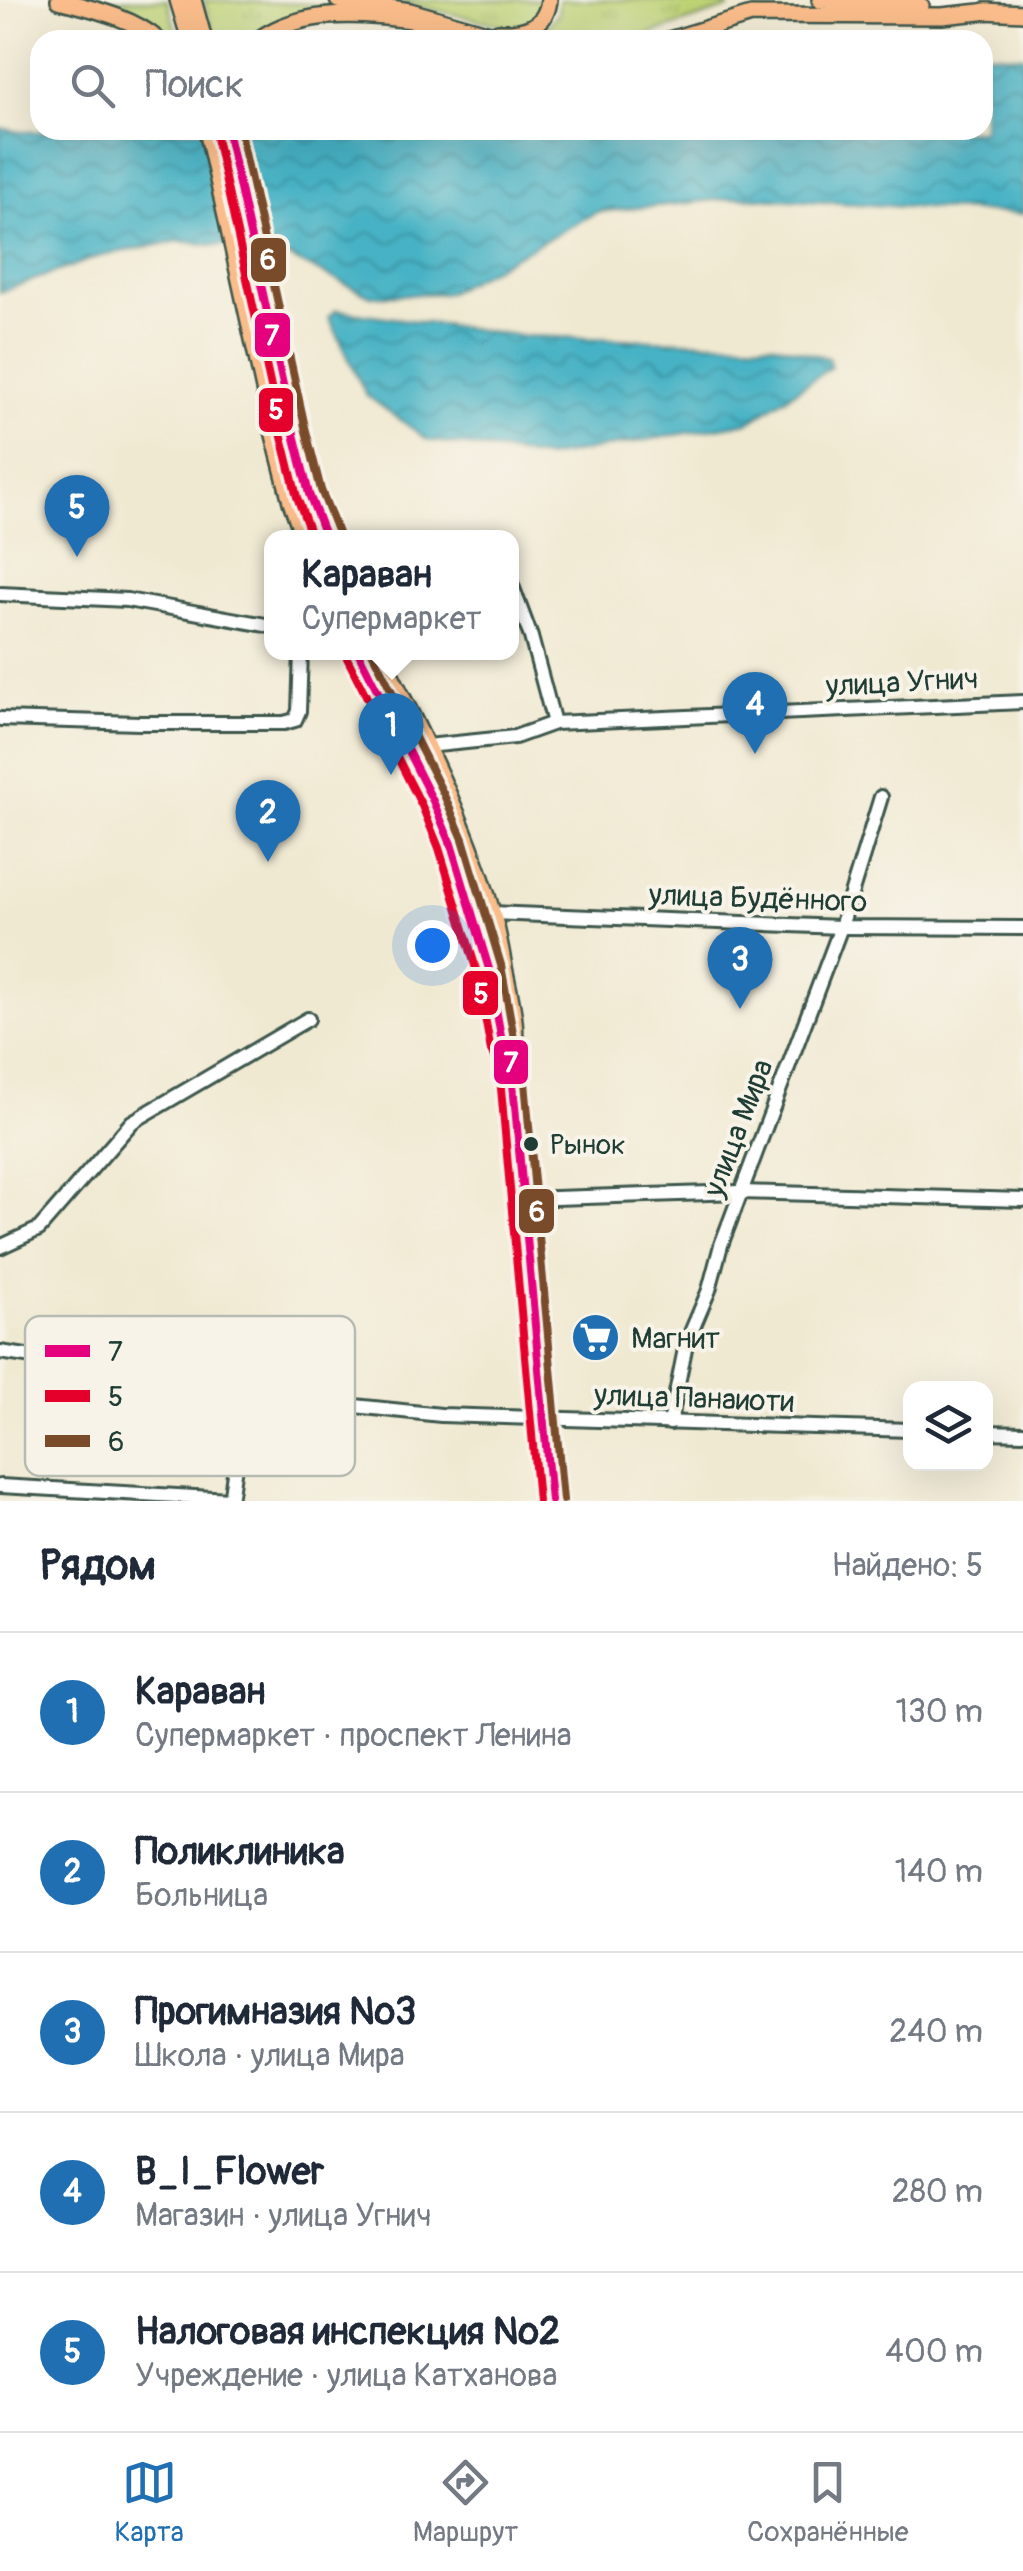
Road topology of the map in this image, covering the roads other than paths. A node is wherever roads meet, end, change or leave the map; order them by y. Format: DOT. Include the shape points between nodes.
graph roads {
  1 [pos="59,0"];
  2 [pos="178,0"];
  3 [pos="193,0"];
  4 [pos="338,0"];
  5 [pos="549,0"];
  6 [pos="820,0"];
  7 [pos="990,11"];
  8 [pos="1023,13"];
  9 [pos="454,25"];
  10 [pos="143,30"];
  11 [pos="192,30"];
  12 [pos="195,30"];
  13 [pos="272,30"];
  14 [pos="472,30"];
  15 [pos="520,30"];
  16 [pos="702,30"];
  17 [pos="209,140"];
  18 [pos="229,140"];
  19 [pos="301,530"];
  20 [pos="323,530"];
  21 [pos="0,594"];
  22 [pos="519,605"];
  23 [pos="264,625"];
  24 [pos="301,660"];
  25 [pos="362,660"];
  26 [pos="383,660"];
  27 [pos="1023,702"];
  28 [pos="0,719"];
  29 [pos="554,723"];
  30 [pos="427,746"];
  31 [pos="881,796"];
  32 [pos="492,913"];
  33 [pos="840,927"];
  34 [pos="1023,928"];
  35 [pos="308,1019"];
  36 [pos="511,1062"];
  37 [pos="740,1192"];
  38 [pos="524,1199"];
  39 [pos="1023,1200"];
  40 [pos="0,1248"];
  41 [pos="0,1352"];
  42 [pos="25,1356"];
  43 [pos="355,1406"];
  44 [pos="545,1418"];
  45 [pos="670,1423"];
  46 [pos="903,1430"];
  47 [pos="993,1432"];
  48 [pos="1023,1432"];
  49 [pos="0,1486"];
  50 [pos="230,1500"];
  51 [pos="550,1501"];
  1 -- 10 [label="main road"];
  2 -- 11 [label="main road"];
  3 -- 12 [label="main road"];
  4 -- 9 [label="main road"];
  5 -- 15 [label="main road" via="543,20"];
  6 -- 7 [label="main road"];
  7 -- 8 [label="main road"];
  7 -- 16 [label="main road" via="751,15"];
  9 -- 13 [label="main road" via="322,16"];
  9 -- 14 [label="main road"];
  17 -- 19 [label="main road"];
  18 -- 20 [label="main road" via="302,468"];
  21 -- 23 [label="street" via="127,600"];
  22 -- 29 [label="street"];
  24 -- 28 [label="street" via="299,711 284,723"];
  25 -- 36 [label="main road" via="452,844"];
  26 -- 30 [label="main road"];
  27 -- 29 [label="street, улица Угнич"];
  29 -- 30 [label="street, улица Угнич" via="515,737"];
  30 -- 32 [label="main road"];
  31 -- 33 [label="street, улица Мира"];
  32 -- 33 [label="street, улица Будённого"];
  32 -- 36 [label="main road" via="514,1023"];
  33 -- 34 [label="street, улица Будённого"];
  33 -- 37 [label="street, улица Мира"];
  35 -- 40 [label="street" via="132,1122 39,1229"];
  36 -- 38 [label="main road"];
  37 -- 38 [label="street"];
  37 -- 39 [label="street"];
  37 -- 45 [label="street, улица Мира" via="686,1344"];
  38 -- 44 [label="main road"];
  41 -- 42 [label="street, улица Панаиоти"];
  43 -- 44 [label="street, улица Панаиоти"];
  44 -- 45 [label="street, улица Панаиоти"];
  44 -- 51 [label="main road"];
  45 -- 46 [label="street, улица Панаиоти"];
  47 -- 48 [label="street"];
  49 -- 50 [label="street"];
}
